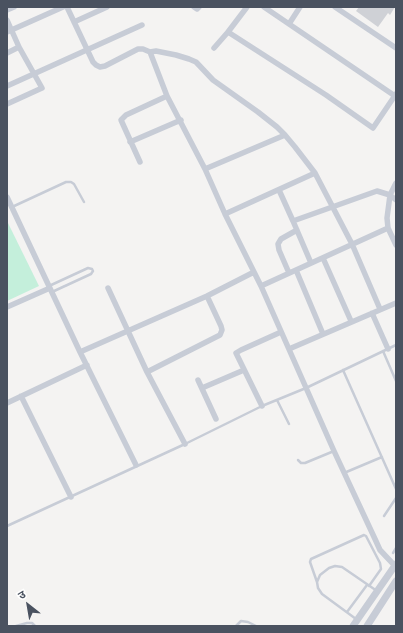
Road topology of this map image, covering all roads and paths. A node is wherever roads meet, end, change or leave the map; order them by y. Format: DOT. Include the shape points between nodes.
graph roads {
  1 [pos="14,7"];
  2 [pos="63,7"];
  3 [pos="67,7"];
  4 [pos="107,7"];
  5 [pos="194,7"];
  6 [pos="198,7"];
  7 [pos="247,7"];
  8 [pos="264,7"];
  9 [pos="300,7"];
  10 [pos="335,7"];
  11 [pos="7,10"];
  12 [pos="7,20"];
  13 [pos="74,22"];
  14 [pos="289,24"];
  15 [pos="142,25"];
  16 [pos="9,31"];
  17 [pos="228,32"];
  18 [pos="19,47"];
  19 [pos="214,48"];
  20 [pos="396,48"];
  21 [pos="87,50"];
  22 [pos="150,52"];
  23 [pos="7,53"];
  24 [pos="34,74"];
  25 [pos="7,86"];
  26 [pos="395,95"];
  27 [pos="167,96"];
  28 [pos="7,104"];
  29 [pos="181,120"];
  30 [pos="285,135"];
  31 [pos="130,142"];
  32 [pos="140,162"];
  33 [pos="205,169"];
  34 [pos="315,174"];
  35 [pos="396,183"];
  36 [pos="278,190"];
  37 [pos="390,195"];
  38 [pos="7,197"];
  39 [pos="396,200"];
  40 [pos="84,202"];
  41 [pos="12,207"];
  42 [pos="333,207"];
  43 [pos="225,214"];
  44 [pos="293,221"];
  45 [pos="388,228"];
  46 [pos="297,230"];
  47 [pos="352,244"];
  48 [pos="396,245"];
  49 [pos="323,258"];
  50 [pos="311,263"];
  51 [pos="296,270"];
  52 [pos="254,272"];
  53 [pos="289,273"];
  54 [pos="262,286"];
  55 [pos="108,288"];
  56 [pos="50,289"];
  57 [pos="207,296"];
  58 [pos="396,303"];
  59 [pos="7,307"];
  60 [pos="380,309"];
  61 [pos="372,313"];
  62 [pos="352,321"];
  63 [pos="128,330"];
  64 [pos="281,332"];
  65 [pos="323,334"];
  66 [pos="396,345"];
  67 [pos="289,349"];
  68 [pos="386,350"];
  69 [pos="80,352"];
  70 [pos="87,365"];
  71 [pos="244,370"];
  72 [pos="343,370"];
  73 [pos="147,372"];
  74 [pos="198,380"];
  75 [pos="396,381"];
  76 [pos="202,388"];
  77 [pos="306,388"];
  78 [pos="21,396"];
  79 [pos="277,400"];
  80 [pos="7,403"];
  81 [pos="262,406"];
  82 [pos="216,419"];
  83 [pos="289,424"];
  84 [pos="185,444"];
  85 [pos="334,452"];
  86 [pos="382,457"];
  87 [pos="298,460"];
  88 [pos="136,465"];
  89 [pos="344,473"];
  90 [pos="396,489"];
  91 [pos="71,497"];
  92 [pos="396,498"];
  93 [pos="384,516"];
  94 [pos="7,526"];
  95 [pos="396,548"];
  96 [pos="393,553"];
  97 [pos="396,566"];
  98 [pos="317,582"];
  99 [pos="396,582"];
  100 [pos="368,585"];
  101 [pos="377,592"];
  102 [pos="347,612"];
  103 [pos="357,619"];
  104 [pos="16,626"];
  105 [pos="36,626"];
  106 [pos="236,626"];
  107 [pos="256,626"];
  108 [pos="353,626"];
  109 [pos="367,626"];
  1 -- 11 [label="street"];
  2 -- 16 [label="street"];
  3 -- 13 [label="street"];
  4 -- 13 [label="street"];
  5 -- 6 [label="street"];
  7 -- 17 [label="street"];
  8 -- 14 [label="street"];
  9 -- 14 [label="street"];
  10 -- 20 [label="street"];
  12 -- 16 [label="street"];
  13 -- 21 [label="street"];
  14 -- 26 [label="street"];
  15 -- 21 [label="street"];
  16 -- 18 [label="street"];
  17 -- 19 [label="street"];
  17 -- 26 [label="street" via="373,128"];
  18 -- 23 [label="street"];
  18 -- 24 [label="street"];
  21 -- 22 [label="street" via="93,62 100,67 138,49"];
  21 -- 24 [label="street"];
  22 -- 27 [label="street"];
  22 -- 30 [label="street" via="176,55 196,62 213,80"];
  24 -- 25 [label="street"];
  24 -- 28 [label="street" via="42,88"];
  27 -- 29 [label="street"];
  27 -- 31 [label="street" via="121,120"];
  29 -- 31 [label="street"];
  29 -- 33 [label="street"];
  30 -- 33 [label="street"];
  30 -- 34 [label="street"];
  31 -- 32 [label="street"];
  33 -- 43 [label="street"];
  34 -- 36 [label="street"];
  34 -- 42 [label="street"];
  35 -- 37 [label="street"];
  36 -- 43 [label="street"];
  36 -- 44 [label="street"];
  37 -- 39 [label="street"];
  37 -- 42 [label="street" via="377,192"];
  37 -- 45 [label="street"];
  38 -- 41 [label="street"];
  40 -- 41 [label="lane" via="74,184 66,182"];
  41 -- 56 [label="street"];
  42 -- 44 [label="street"];
  42 -- 47 [label="street"];
  43 -- 52 [label="street"];
  44 -- 46 [label="street"];
  45 -- 47 [label="street"];
  45 -- 48 [label="street"];
  46 -- 50 [label="street"];
  46 -- 53 [label="street" via="281,239 278,244"];
  47 -- 49 [label="street"];
  47 -- 60 [label="street"];
  49 -- 50 [label="street"];
  49 -- 62 [label="street"];
  50 -- 51 [label="street"];
  51 -- 53 [label="street"];
  51 -- 65 [label="street"];
  52 -- 54 [label="street"];
  52 -- 57 [label="street"];
  53 -- 54 [label="street"];
  54 -- 64 [label="street"];
  55 -- 63 [label="street"];
  56 -- 56 [label="lane" via="91,274 93,271 90,267"];
  56 -- 59 [label="street"];
  56 -- 69 [label="street"];
  57 -- 63 [label="street"];
  57 -- 73 [label="street" via="221,326 220,335"];
  58 -- 60 [label="street"];
  60 -- 61 [label="street"];
  61 -- 62 [label="street"];
  61 -- 68 [label="street"];
  62 -- 65 [label="street"];
  63 -- 69 [label="street"];
  63 -- 73 [label="street"];
  64 -- 67 [label="street"];
  64 -- 71 [label="street" via="236,353"];
  65 -- 67 [label="street"];
  66 -- 68 [label="lane"];
  67 -- 77 [label="street"];
  68 -- 72 [label="lane"];
  68 -- 75 [label="lane"];
  69 -- 70 [label="street"];
  70 -- 78 [label="street"];
  70 -- 88 [label="street"];
  71 -- 76 [label="street"];
  71 -- 81 [label="street"];
  72 -- 77 [label="lane"];
  72 -- 86 [label="lane"];
  73 -- 84 [label="street"];
  74 -- 76 [label="street"];
  76 -- 82 [label="street"];
  77 -- 79 [label="lane"];
  77 -- 85 [label="street"];
  78 -- 80 [label="street"];
  78 -- 91 [label="street"];
  79 -- 81 [label="lane"];
  79 -- 83 [label="lane"];
  81 -- 84 [label="lane"];
  84 -- 88 [label="lane"];
  85 -- 87 [label="lane" via="305,463"];
  85 -- 89 [label="street"];
  86 -- 89 [label="lane"];
  86 -- 90 [label="lane"];
  88 -- 91 [label="lane"];
  89 -- 97 [label="street" via="380,550"];
  91 -- 94 [label="lane"];
  92 -- 93 [label="lane"];
  95 -- 96 [label="lane"];
  97 -- 101 [label="street"];
  98 -- 100 [label="lane" via="324,571 335,566 342,567"];
  98 -- 100 [label="lane" via="311,559 364,535 381,569"];
  98 -- 102 [label="lane" via="322,594"];
  99 -- 109 [label="street"];
  100 -- 101 [label="lane"];
  100 -- 102 [label="lane"];
  101 -- 103 [label="street"];
  102 -- 103 [label="lane"];
  103 -- 108 [label="street"];
  104 -- 105 [label="lane" via="27,622"];
  106 -- 107 [label="lane" via="241,621"];
}
